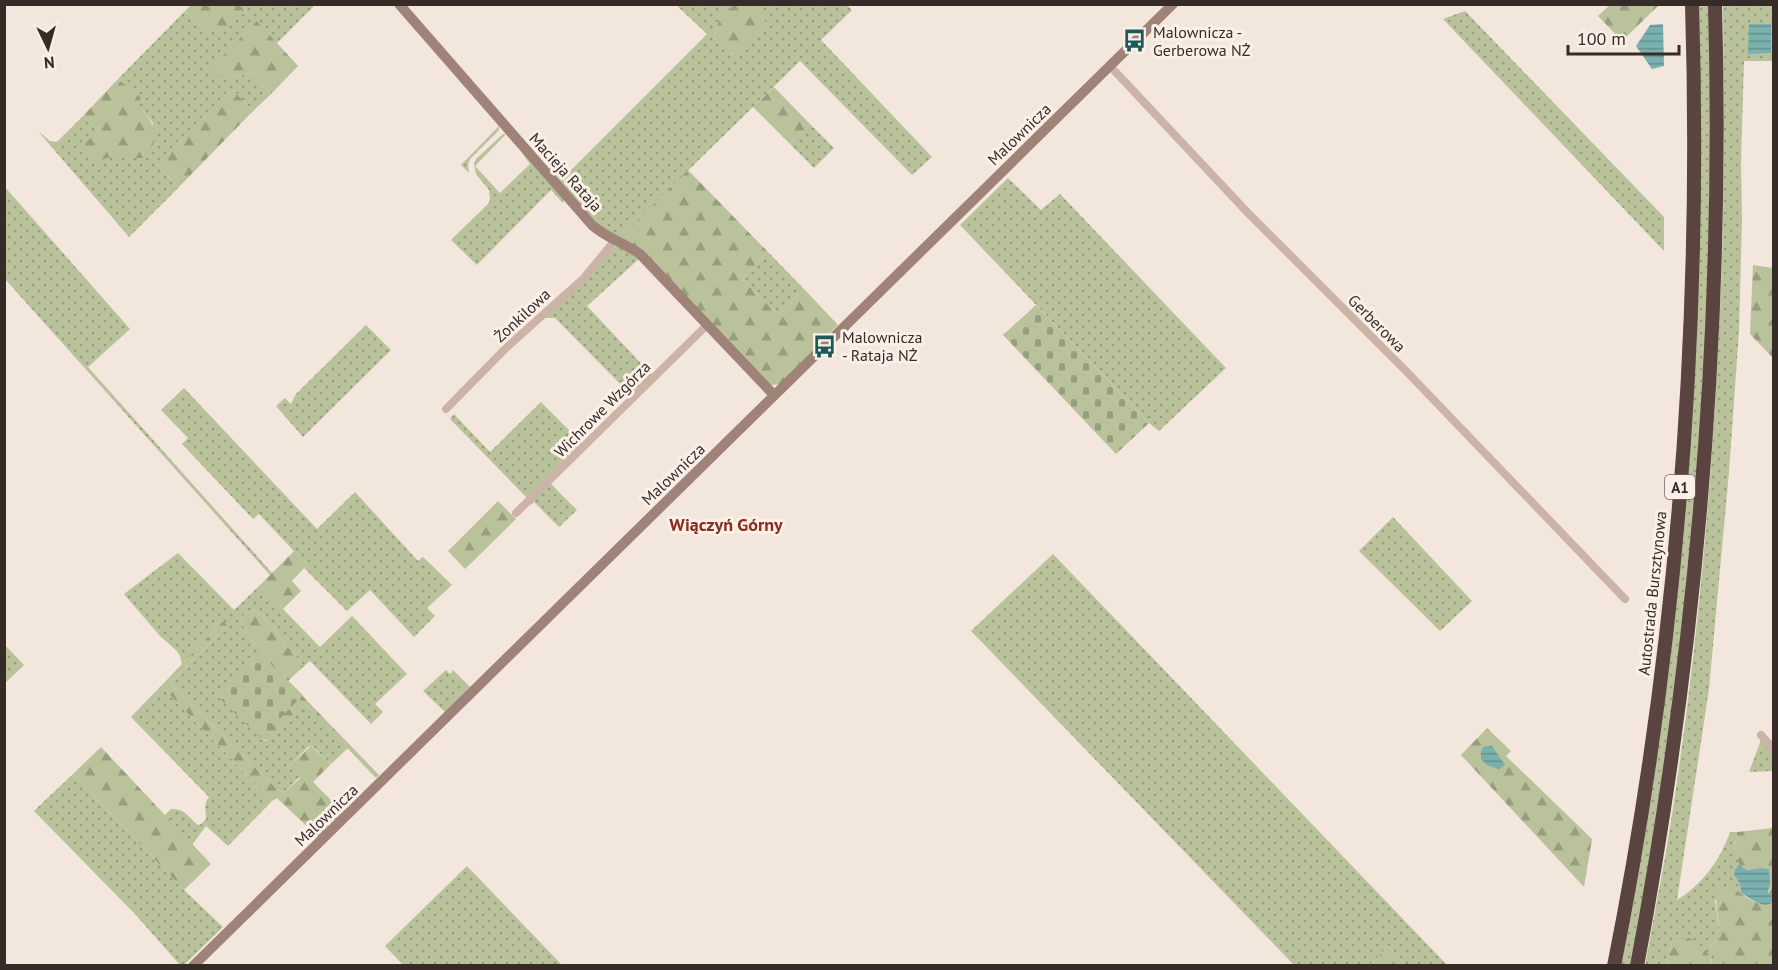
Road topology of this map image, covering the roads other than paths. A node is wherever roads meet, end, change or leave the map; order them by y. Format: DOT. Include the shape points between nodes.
graph roads {
  1 [pos="399,4"];
  2 [pos="1173,4"];
  3 [pos="1692,4"];
  4 [pos="1715,4"];
  5 [pos="1110,66"];
  6 [pos="616,239"];
  7 [pos="707,325"];
  8 [pos="774,396"];
  9 [pos="446,410"];
  10 [pos="516,513"];
  11 [pos="1625,599"];
  12 [pos="1761,735"];
  13 [pos="1773,749"];
  14 [pos="193,966"];
  15 [pos="1614,966"];
  16 [pos="1637,966"];
  1 -- 6 [label="street, Macieja Rataja" via="592,225"];
  2 -- 5 [label="street, Malownicza"];
  3 -- 15 [label="highway, Autostrada Bursztynowa / A1" via="1692,263 1678,508 1655,718"];
  4 -- 16 [label="highway, A1" via="1715,263 1700,509 1675,739"];
  5 -- 8 [label="street, Malownicza"];
  5 -- 11 [label="street, Gerberowa"];
  6 -- 7 [label="street, Macieja Rataja" via="640,254"];
  6 -- 9 [label="street, Żonkilowa" via="582,279 507,346"];
  7 -- 8 [label="street, Macieja Rataja"];
  7 -- 10 [label="street, Wichrowe Wzgórza"];
  8 -- 14 [label="street, Malownicza"];
  12 -- 13 [label="street"];
}
